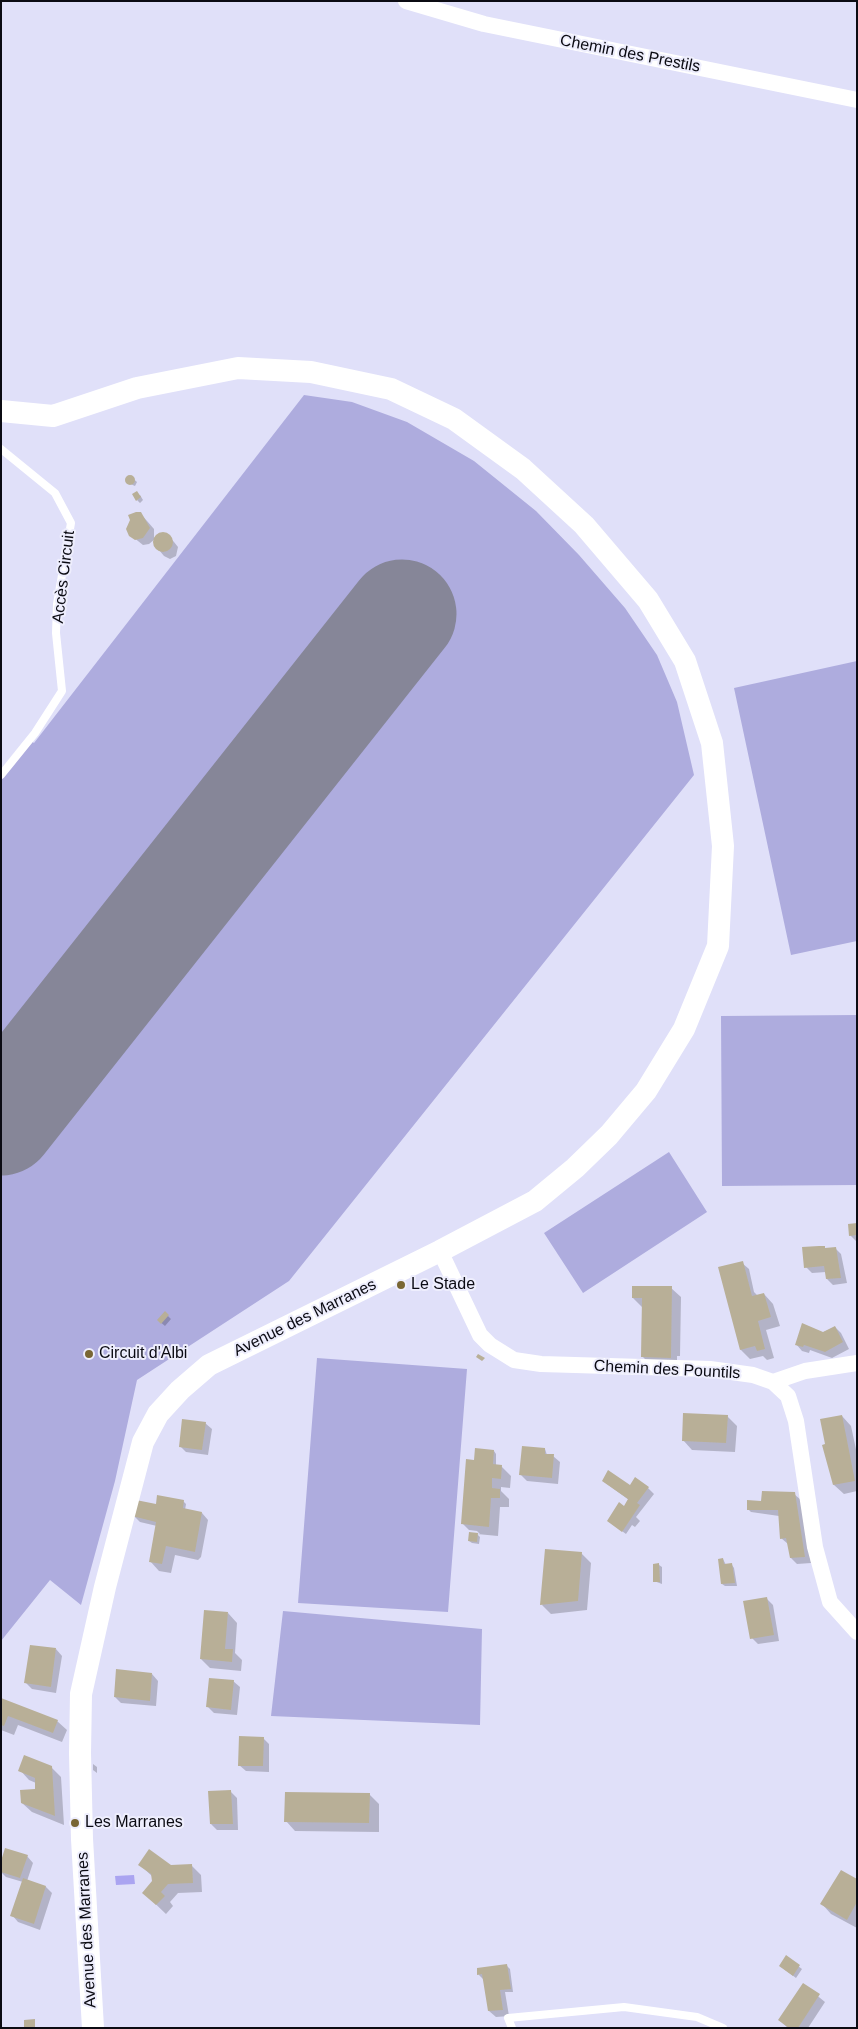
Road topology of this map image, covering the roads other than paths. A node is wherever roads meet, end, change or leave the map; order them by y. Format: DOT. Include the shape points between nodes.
graph roads {
  1 [pos="406,1"];
  2 [pos="857,100"];
  3 [pos="1,411"];
  4 [pos="1,449"];
  5 [pos="1,775"];
  6 [pos="440,1251"];
  7 [pos="857,1363"];
  8 [pos="773,1382"];
  9 [pos="857,1632"];
  10 [pos="93,2028"];
  11 [pos="512,2028"];
  12 [pos="723,2028"];
  1 -- 2 [label="street, Chemin des Prestils" via="484,24"];
  3 -- 6 [label="street, Avenue des Marranes" via="53,416 137,388 238,368 311,372 391,389 454,419 523,469 584,525 648,600 685,661 712,743 723,846 718,946 688,1020 646,1091 609,1135 575,1168 535,1201"];
  4 -- 5 [label="lane, Accès Circuit" via="55,493 70,523 57,604 56,634 62,691 35,733"];
  6 -- 8 [label="street, Chemin des Pountils" via="490,1346 514,1360 710,1369 753,1375"];
  6 -- 10 [label="street, Avenue des Marranes" via="210,1365 158,1414 142,1442 81,1694 82,1839"];
  7 -- 8 [label="street" via="805,1371"];
  8 -- 9 [label="street" via="788,1396 796,1421 815,1547 830,1602"];
  11 -- 12 [label="lane" via="508,2018 624,2007 696,2017"];
}
